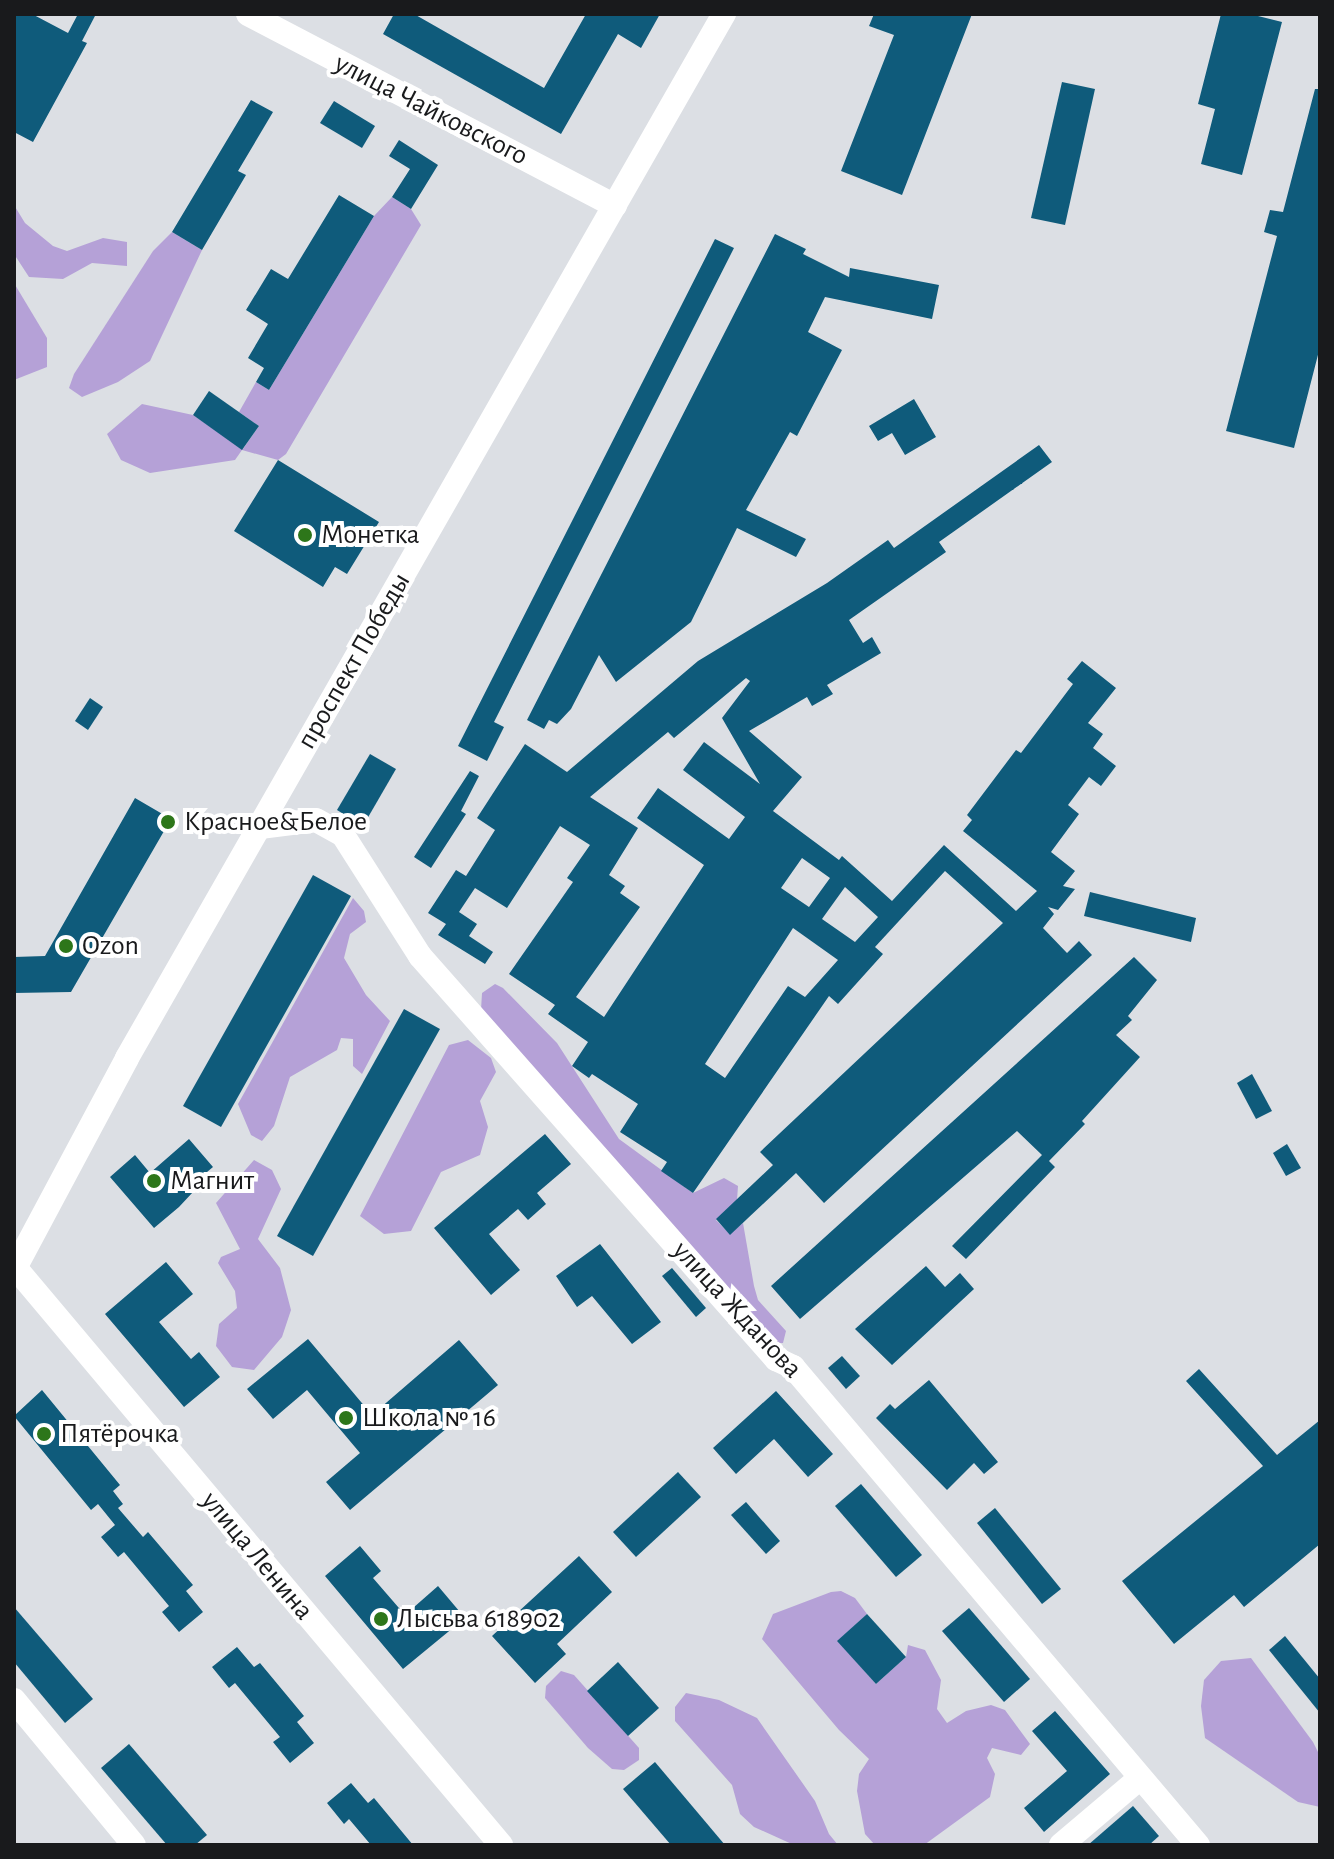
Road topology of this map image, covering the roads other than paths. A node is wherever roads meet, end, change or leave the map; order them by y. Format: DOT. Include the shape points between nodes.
graph roads {
  1 [pos="248,14"];
  2 [pos="724,14"];
  3 [pos="615,206"];
  4 [pos="260,827"];
  5 [pos="14,1268"];
  6 [pos="14,1700"];
  7 [pos="1140,1778"];
  8 [pos="134,1845"];
  9 [pos="501,1845"];
  10 [pos="1061,1845"];
  11 [pos="1198,1845"];
  1 -- 3 [label="street, улица Чайковского"];
  2 -- 3 [label="street, проспект Победы"];
  3 -- 4 [label="street, проспект Победы"];
  4 -- 5 [label="street, проспект Победы"];
  4 -- 7 [label="street, улица Жданова" via="316,820 343,835 420,956 776,1359 793,1367"];
  5 -- 9 [label="street, улица Ленина"];
  6 -- 8 [label="street"];
  7 -- 10 [label="street"];
  7 -- 11 [label="street, улица Жданова"];
}
